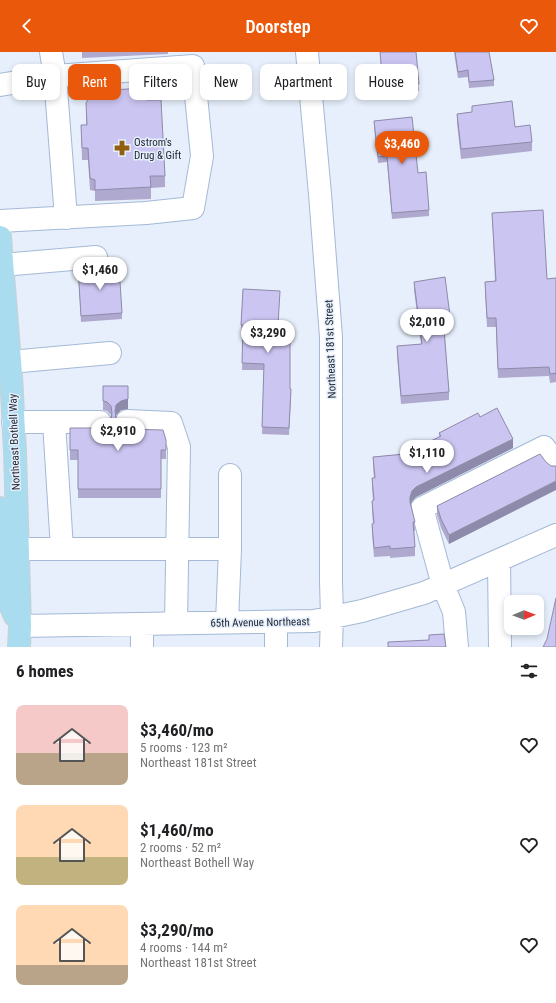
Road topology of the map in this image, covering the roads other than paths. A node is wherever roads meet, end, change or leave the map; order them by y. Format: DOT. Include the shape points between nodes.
graph roads {
  1 [pos="51,52"];
  2 [pos="307,52"];
  3 [pos="193,59"];
  4 [pos="53,64"];
  5 [pos="60,75"];
  6 [pos="12,83"];
  7 [pos="0,85"];
  8 [pos="57,100"];
  9 [pos="66,218"];
  10 [pos="0,221"];
  11 [pos="0,238"];
  12 [pos="96,257"];
  13 [pos="2,265"];
  14 [pos="110,353"];
  15 [pos="10,362"];
  16 [pos="127,421"];
  17 [pos="13,422"];
  18 [pos="54,422"];
  19 [pos="100,422"];
  20 [pos="556,463"];
  21 [pos="230,475"];
  22 [pos="0,508"];
  23 [pos="556,535"];
  24 [pos="17,549"];
  25 [pos="62,549"];
  26 [pos="230,549"];
  27 [pos="176,550"];
  28 [pos="499,560"];
  29 [pos="443,585"];
  30 [pos="332,617"];
  31 [pos="227,622"];
  32 [pos="276,622"];
  33 [pos="176,623"];
  34 [pos="142,624"];
  35 [pos="20,626"];
  36 [pos="19,647"];
  37 [pos="142,647"];
  38 [pos="276,647"];
  39 [pos="331,647"];
  40 [pos="457,647"];
  41 [pos="500,647"];
  1 -- 4 [label="street"];
  2 -- 30 [label="street, Northeast 181st Street" via="331,336"];
  3 -- 5 [label="street"];
  3 -- 9 [label="street" via="202,156 193,208"];
  6 -- 7 [label="street"];
  8 -- 9 [label="street"];
  9 -- 10 [label="street"];
  11 -- 13 [label="main road, Northeast Bothell Way"];
  12 -- 13 [label="street"];
  13 -- 15 [label="main road, Northeast Bothell Way"];
  14 -- 15 [label="street"];
  15 -- 17 [label="main road, Northeast Bothell Way"];
  16 -- 27 [label="street" via="171,422 179,447"];
  17 -- 18 [label="street"];
  17 -- 24 [label="main road, Northeast Bothell Way"];
  18 -- 19 [label="street"];
  18 -- 25 [label="street"];
  20 -- 29 [label="street" via="544,447 422,508"];
  21 -- 26 [label="street"];
  22 -- 35 [label="main road" via="2,587"];
  23 -- 28 [label="street, 65th Avenue Northeast"];
  24 -- 25 [label="street"];
  24 -- 35 [label="main road, Northeast Bothell Way"];
  25 -- 27 [label="street"];
  26 -- 27 [label="street"];
  26 -- 31 [label="street"];
  27 -- 33 [label="street"];
  28 -- 29 [label="street, 65th Avenue Northeast"];
  28 -- 41 [label="street"];
  29 -- 30 [label="street, 65th Avenue Northeast" via="369,609"];
  29 -- 40 [label="street" via="454,612"];
  30 -- 32 [label="street, 65th Avenue Northeast" via="314,621"];
  30 -- 39 [label="street, Northeast 181st Street"];
  31 -- 32 [label="street, 65th Avenue Northeast"];
  31 -- 33 [label="street, 65th Avenue Northeast"];
  32 -- 38 [label="street"];
  33 -- 34 [label="street, 65th Avenue Northeast"];
  34 -- 35 [label="street, 65th Avenue Northeast"];
  34 -- 37 [label="street"];
  35 -- 36 [label="main road, Northeast Bothell Way"];
}
